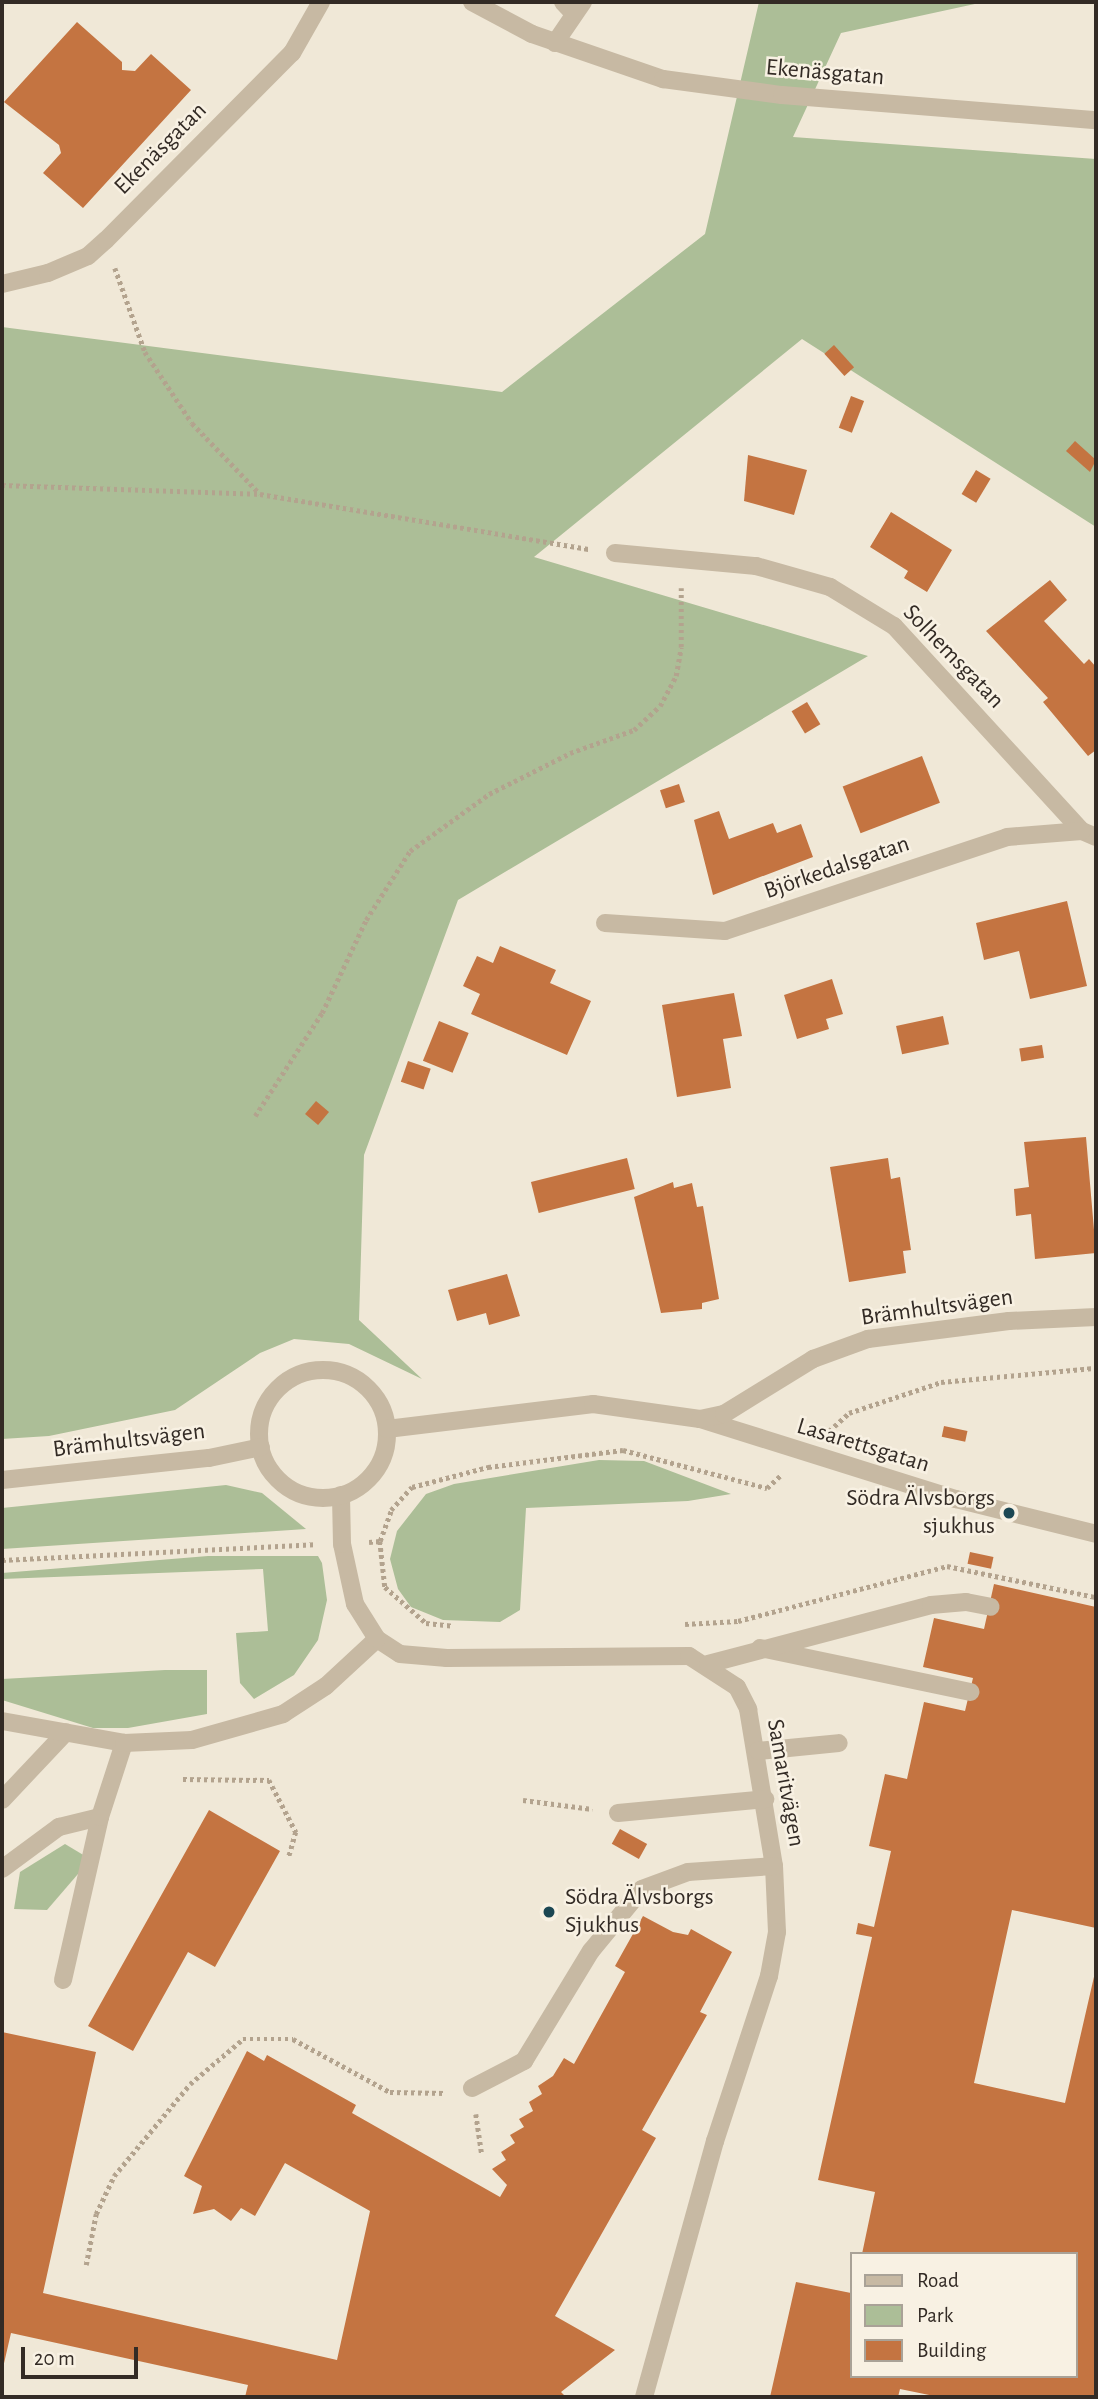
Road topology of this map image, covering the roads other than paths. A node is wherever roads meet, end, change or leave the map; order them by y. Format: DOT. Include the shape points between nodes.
graph roads {
  1 [pos="320,2"];
  2 [pos="472,2"];
  3 [pos="573,6"];
  4 [pos="555,43"];
  5 [pos="1096,120"];
  6 [pos="2,284"];
  7 [pos="615,553"];
  8 [pos="1089,834"];
  9 [pos="605,923"];
  10 [pos="1096,1317"];
  11 [pos="700,1419"];
  12 [pos="387,1429"];
  13 [pos="261,1447"];
  14 [pos="2,1480"];
  15 [pos="341,1495"];
  16 [pos="1096,1534"];
  17 [pos="991,1607"];
  18 [pos="377,1639"];
  19 [pos="760,1648"];
  20 [pos="709,1664"];
  21 [pos="970,1692"];
  22 [pos="2,1721"];
  23 [pos="66,1732"];
  24 [pos="124,1743"];
  25 [pos="839,1743"];
  26 [pos="758,1751"];
  27 [pos="765,1799"];
  28 [pos="2,1800"];
  29 [pos="618,1813"];
  30 [pos="100,1817"];
  31 [pos="774,1866"];
  32 [pos="2,1869"];
  33 [pos="63,1980"];
  34 [pos="472,2088"];
  35 [pos="644,2397"];
  1 -- 6 [label="street, Ekenäsgatan" via="292,53 106,240 58,269"];
  2 -- 4 [label="street, Ekenäsgatan"];
  3 -- 4 [label="street"];
  4 -- 5 [label="street, Ekenäsgatan" via="663,79 782,95"];
  7 -- 8 [label="street, Solhemsgatan" via="756,566 830,587 894,626"];
  8 -- 9 [label="street, Björkedalsgatan" via="1007,837 725,931"];
  10 -- 11 [label="street, Brämhultsvägen" via="1009,1321 868,1339 813,1359 724,1415"];
  11 -- 12 [label="street, Brämhultsvägen" via="593,1404"];
  11 -- 16 [label="street, Lasarettsgatan" via="956,1499"];
  12 -- 13 [label="street" via="366,1387 338,1371 314,1371 292,1378 269,1400"];
  12 -- 15 [label="street" via="376,1471"];
  13 -- 14 [label="street, Brämhultsvägen" via="209,1458"];
  13 -- 15 [label="street" via="284,1484 311,1496"];
  15 -- 18 [label="street" via="342,1544 355,1604"];
  17 -- 19 [label="street" via="966,1602 931,1605"];
  18 -- 20 [label="street, Samaritvägen" via="401,1654 447,1658 663,1653"];
  18 -- 24 [label="street" via="326,1686 284,1714 192,1740"];
  19 -- 20 [label="street"];
  19 -- 21 [label="street"];
  20 -- 26 [label="street, Samaritvägen" via="737,1687"];
  22 -- 23 [label="street"];
  23 -- 24 [label="street"];
  23 -- 28 [label="street"];
  24 -- 30 [label="street"];
  25 -- 26 [label="street"];
  26 -- 27 [label="street, Samaritvägen"];
  27 -- 29 [label="street"];
  27 -- 31 [label="street, Samaritvägen"];
  30 -- 32 [label="street" via="59,1828"];
  30 -- 33 [label="street"];
  31 -- 34 [label="street" via="688,1872 642,1889 591,1951 524,2061"];
  31 -- 35 [label="street, Samaritvägen" via="777,1932 769,1976 715,2141"];
}
